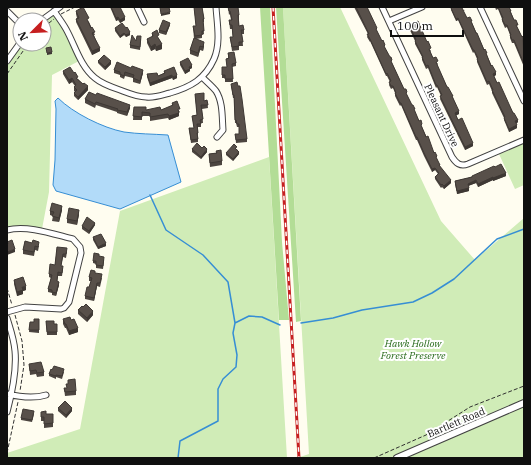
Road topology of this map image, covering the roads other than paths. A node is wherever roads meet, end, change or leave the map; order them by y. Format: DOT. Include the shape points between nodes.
graph roads {
  1 [pos="60,7"];
  2 [pos="137,7"];
  3 [pos="216,7"];
  4 [pos="382,7"];
  5 [pos="422,7"];
  6 [pos="480,7"];
  7 [pos="54,11"];
  8 [pos="389,21"];
  9 [pos="144,22"];
  10 [pos="14,52"];
  11 [pos="7,61"];
  12 [pos="202,77"];
  13 [pos="524,101"];
  14 [pos="216,136"];
  15 [pos="524,140"];
  16 [pos="7,230"];
  17 [pos="7,312"];
  18 [pos="7,318"];
  19 [pos="9,394"];
  20 [pos="46,395"];
  21 [pos="524,403"];
  22 [pos="7,412"];
  23 [pos="397,458"];
  1 -- 7 [label="street"];
  2 -- 9 [label="street"];
  3 -- 12 [label="street" via="218,36 215,57"];
  4 -- 8 [label="street, Pleasant Drive"];
  5 -- 8 [label="street"];
  6 -- 13 [label="street"];
  7 -- 12 [label="street" via="86,69 106,85 142,97 154,97 183,89"];
  8 -- 15 [label="street, Pleasant Drive" via="456,163 468,164"];
  10 -- 11 [label="street"];
  12 -- 14 [label="street" via="216,92 222,106 223,130"];
  16 -- 17 [label="street" via="30,229 74,239 81,249 69,302 64,308 25,307"];
  18 -- 19 [label="street" via="16,356 16,368"];
  19 -- 20 [label="street" via="38,398"];
  19 -- 22 [label="street"];
  21 -- 23 [label="street, Bartlett Road"];
}
